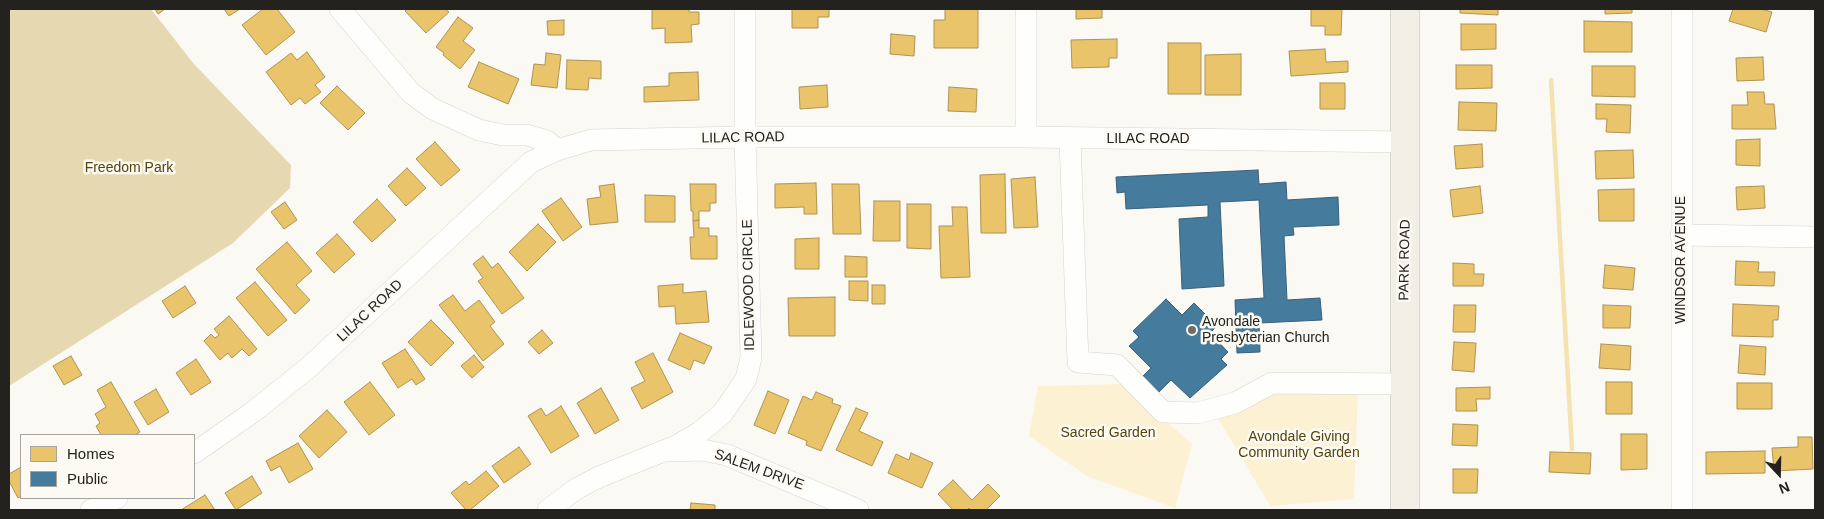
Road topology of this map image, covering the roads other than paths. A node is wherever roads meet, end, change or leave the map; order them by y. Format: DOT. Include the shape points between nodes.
graph roads {
  1 [pos="340,9"];
  2 [pos="745,9"];
  3 [pos="1026,9"];
  4 [pos="1405,9"];
  5 [pos="1682,9"];
  6 [pos="1026,137"];
  7 [pos="745,138"];
  8 [pos="1070,139"];
  9 [pos="1404,142"];
  10 [pos="557,150"];
  11 [pos="1681,235"];
  12 [pos="1815,237"];
  13 [pos="1405,384"];
  14 [pos="195,452"];
  15 [pos="656,454"];
  16 [pos="115,499"];
  17 [pos="91,510"];
  18 [pos="548,510"];
  19 [pos="858,510"];
  20 [pos="1405,510"];
  21 [pos="1682,510"];
  1 -- 10 [label="street" via="411,93 433,110 479,130 503,136 527,135 547,141"];
  2 -- 7 [label="street, IDLEWOOD CIRCLE"];
  3 -- 6 [label="street"];
  4 -- 9 [label="main road, PARK ROAD"];
  5 -- 11 [label="street, WINDSOR AVENUE"];
  6 -- 7 [label="street, LILAC ROAD"];
  6 -- 8 [label="street, LILAC ROAD"];
  7 -- 10 [label="street, LILAC ROAD" via="591,140"];
  7 -- 15 [label="street, IDLEWOOD CIRCLE" via="751,358 746,379 722,414 700,432"];
  8 -- 9 [label="street, LILAC ROAD"];
  8 -- 13 [label="street" via="1078,362 1117,365 1163,412 1198,413 1235,403 1272,383"];
  9 -- 13 [label="main road, PARK ROAD"];
  10 -- 14 [label="street, LILAC ROAD" via="532,162 308,368 256,410"];
  11 -- 12 [label="street"];
  11 -- 21 [label="street, WINDSOR AVENUE"];
  13 -- 20 [label="main road, PARK ROAD"];
  15 -- 18 [label="street, IDLEWOOD CIRCLE" via="599,476"];
  15 -- 19 [label="street, SALEM DRIVE" via="691,450 727,455"];
  16 -- 17 [label="street"];
}
